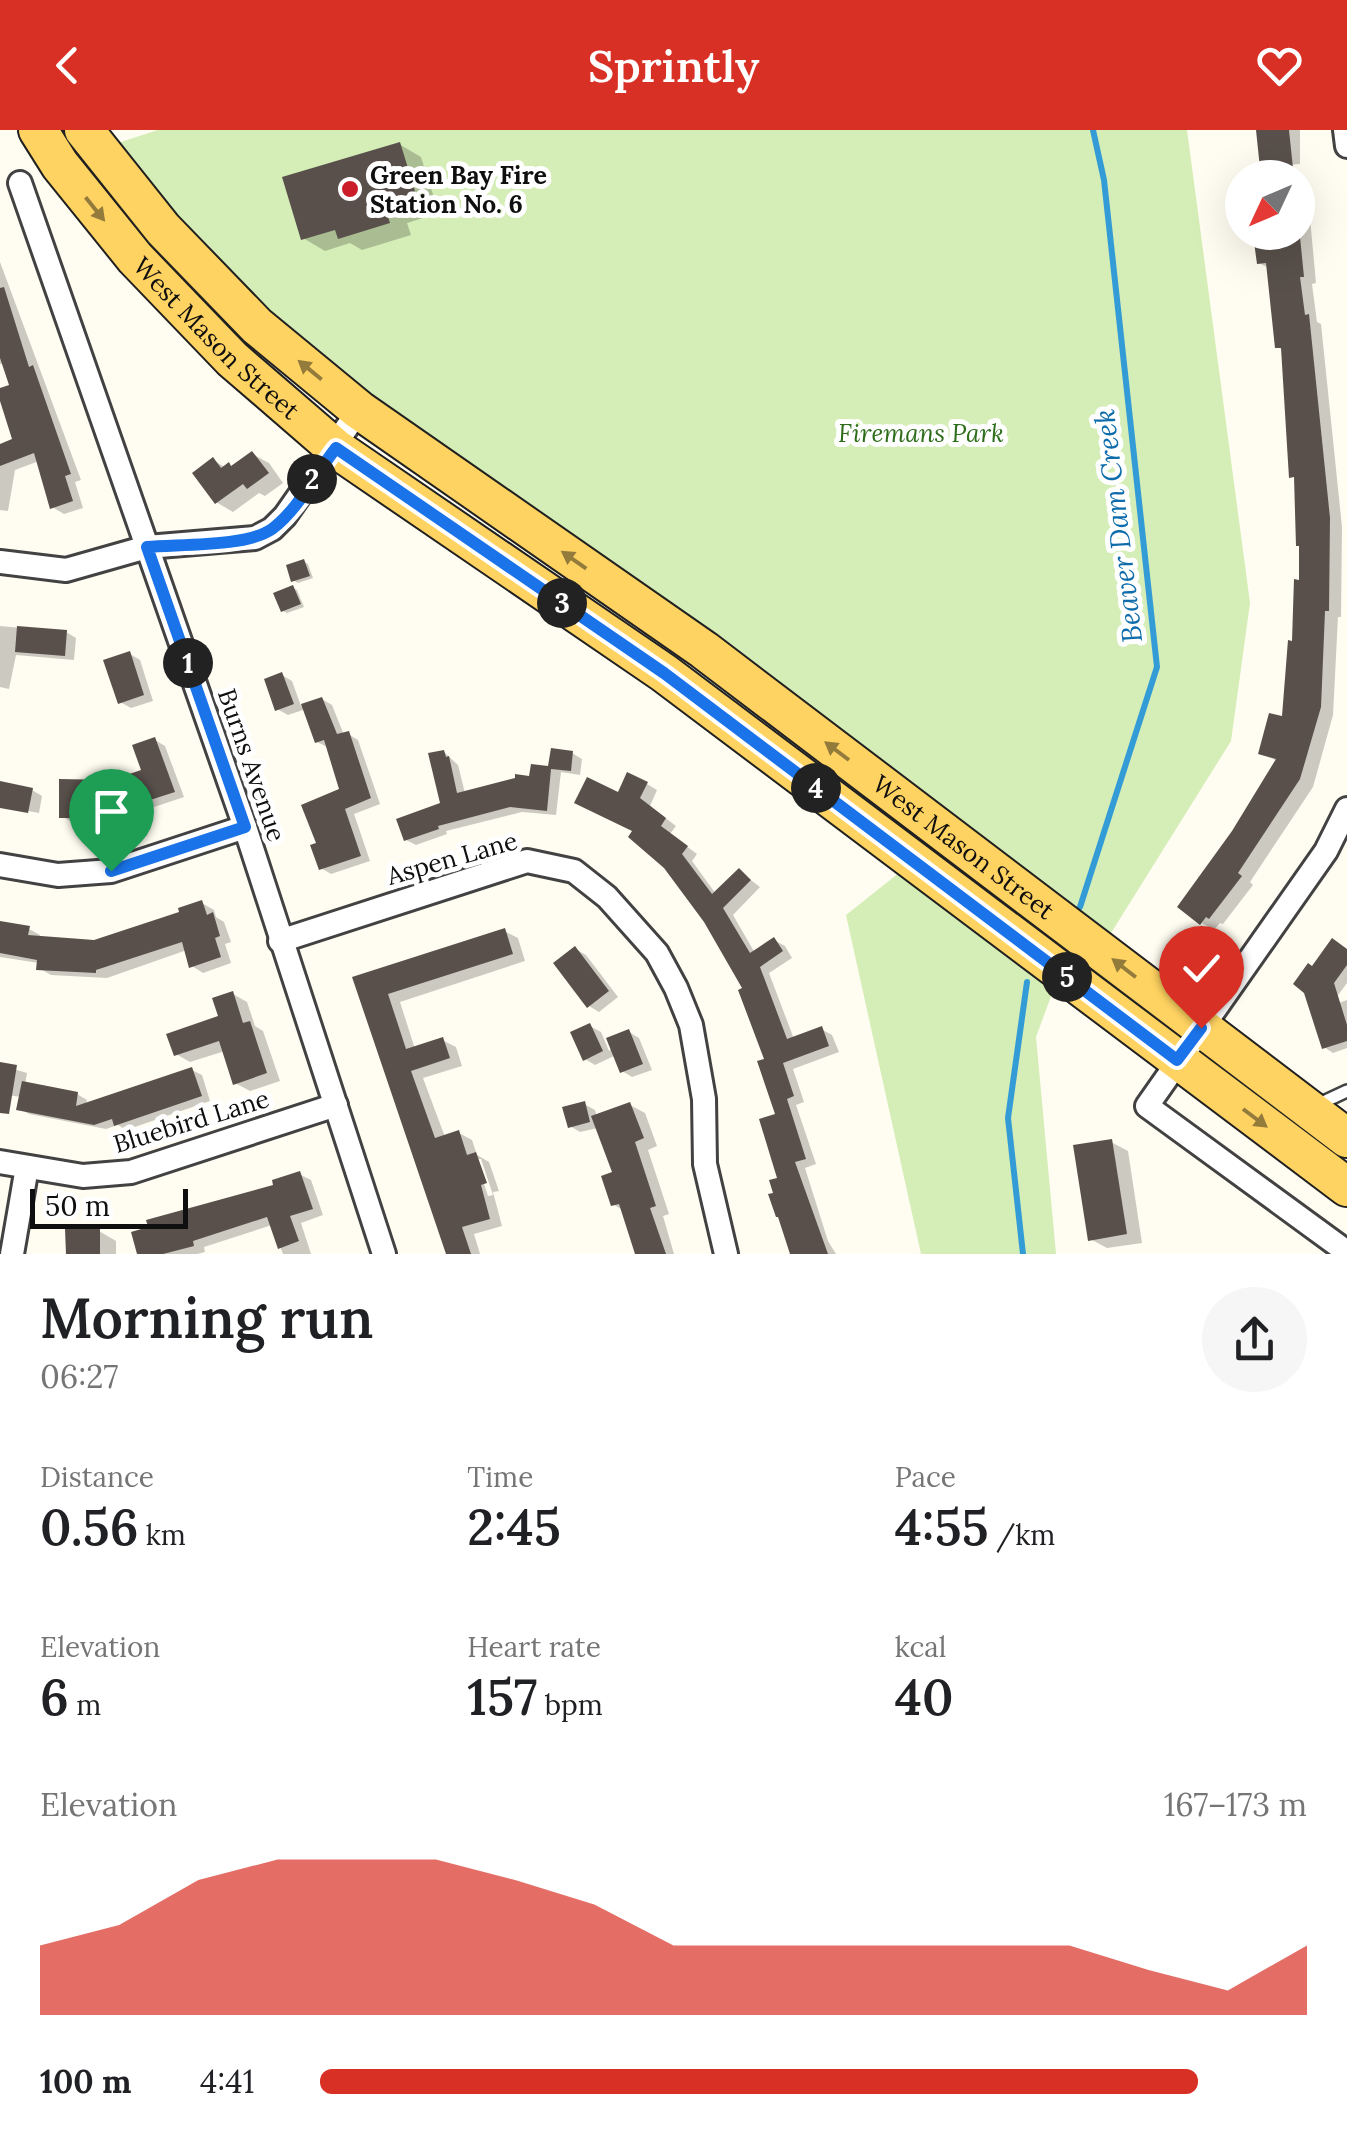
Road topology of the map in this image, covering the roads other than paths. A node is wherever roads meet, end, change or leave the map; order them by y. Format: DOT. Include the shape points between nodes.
graph roads {
  1 [pos="38,130"];
  2 [pos="84,130"];
  3 [pos="1345,130"];
  4 [pos="1347,146"];
  5 [pos="20,183"];
  6 [pos="359,410"];
  7 [pos="336,448"];
  8 [pos="147,547"];
  9 [pos="0,562"];
  10 [pos="1347,809"];
  11 [pos="245,827"];
  12 [pos="0,865"];
  13 [pos="280,941"];
  14 [pos="1201,1028"];
  15 [pos="1177,1060"];
  16 [pos="1347,1091"];
  17 [pos="336,1104"];
  18 [pos="1308,1110"];
  19 [pos="1347,1138"];
  20 [pos="0,1162"];
  21 [pos="27,1167"];
  22 [pos="1347,1187"];
  23 [pos="1347,1252"];
  24 [pos="12,1254"];
  25 [pos="384,1254"];
  26 [pos="726,1254"];
  1 -- 7 [label="main road, West Mason Street, one-way" via="135,258 232,358"];
  6 -- 2 [label="main road, West Mason Street, one-way" via="257,326 163,229"];
  3 -- 4 [label="street"];
  5 -- 8 [label="street, Burns Avenue"];
  6 -- 7 [label="street"];
  14 -- 6 [label="main road, West Mason Street, one-way" via="704,650"];
  7 -- 8 [label="street" via="284,516 255,538"];
  7 -- 15 [label="main road, West Mason Street" via="664,673"];
  8 -- 9 [label="street" via="66,570"];
  8 -- 11 [label="street, Burns Avenue"];
  10 -- 14 [label="street" via="1326,851"];
  11 -- 12 [label="street" via="111,871 58,875"];
  11 -- 13 [label="street, Burns Avenue"];
  13 -- 17 [label="street, Burns Avenue"];
  13 -- 26 [label="street, Aspen Lane" via="527,860 574,871 608,897 657,953 691,1025 704,1099 705,1164"];
  14 -- 15 [label="street"];
  14 -- 18 [label="main road, West Mason Street"];
  15 -- 22 [label="main road, West Mason Street, one-way"];
  15 -- 23 [label="street" via="1148,1106"];
  16 -- 18 [label="lane"];
  17 -- 21 [label="street, Bluebird Lane" via="131,1172 83,1176"];
  17 -- 25 [label="street, Burns Avenue"];
  18 -- 19 [label="main road, West Mason Street"];
  20 -- 21 [label="street, Bluebird Lane"];
  21 -- 24 [label="street"];
}
